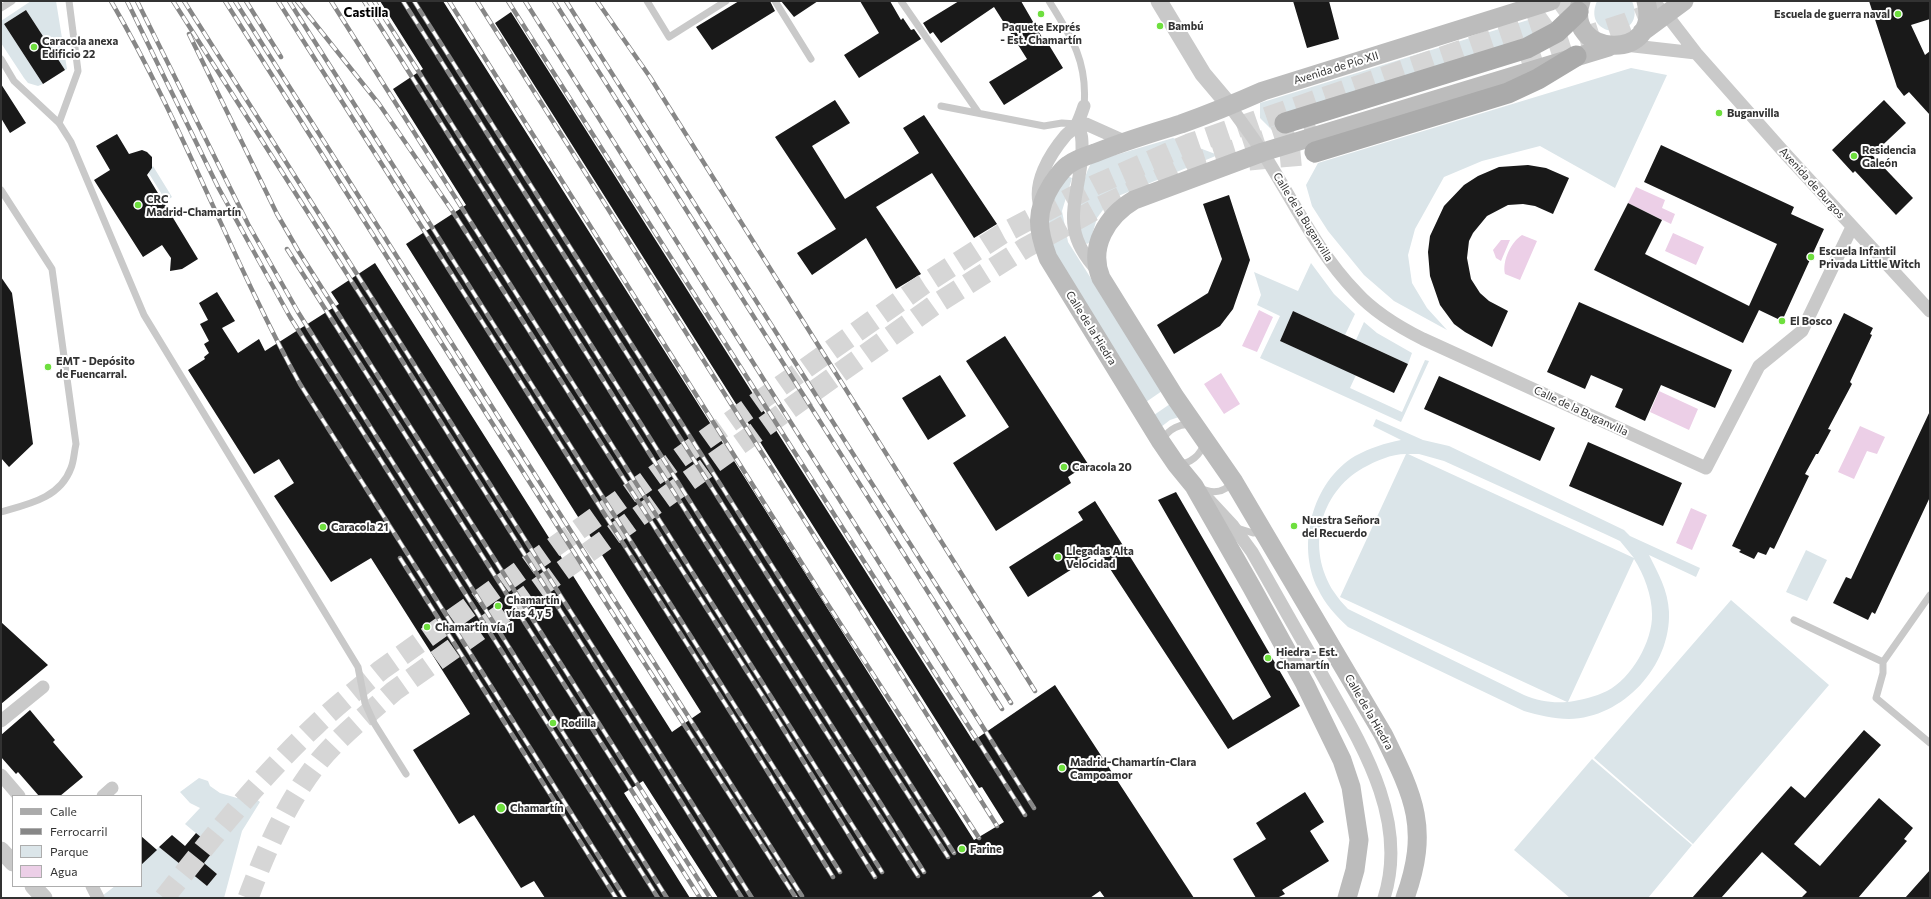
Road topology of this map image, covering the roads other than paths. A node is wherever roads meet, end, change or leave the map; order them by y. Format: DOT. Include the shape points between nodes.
graph roads {
  1 [pos="12,1"];
  2 [pos="69,1"];
  3 [pos="647,1"];
  4 [pos="726,1"];
  5 [pos="775,1"];
  6 [pos="901,1"];
  7 [pos="1049,1"];
  8 [pos="1159,1"];
  9 [pos="1551,1"];
  10 [pos="1646,1"];
  11 [pos="1652,1"];
  12 [pos="1684,1"];
  13 [pos="1580,7"];
  14 [pos="1,8"];
  15 [pos="1666,14"];
  16 [pos="1642,32"];
  17 [pos="1617,46"];
  18 [pos="1696,53"];
  19 [pos="1576,56"];
  20 [pos="1,59"];
  21 [pos="811,59"];
  22 [pos="941,106"];
  23 [pos="1084,106"];
  24 [pos="1230,106"];
  25 [pos="978,112"];
  26 [pos="59,122"];
  27 [pos="1285,123"];
  28 [pos="1077,124"];
  29 [pos="1124,141"];
  30 [pos="1263,152"];
  31 [pos="1315,152"];
  32 [pos="1081,158"];
  33 [pos="1,190"];
  34 [pos="1041,209"];
  35 [pos="1852,227"];
  36 [pos="1098,271"];
  37 [pos="1930,311"];
  38 [pos="1200,432"];
  39 [pos="1161,442"];
  40 [pos="1176,464"];
  41 [pos="1234,482"];
  42 [pos="1194,486"];
  43 [pos="1,512"];
  44 [pos="1233,526"];
  45 [pos="1264,532"];
  46 [pos="1930,595"];
  47 [pos="1794,620"];
  48 [pos="1883,662"];
  49 [pos="43,687"];
  50 [pos="1,721"];
  51 [pos="1930,743"];
  52 [pos="406,774"];
  53 [pos="1,776"];
  54 [pos="18,795"];
  55 [pos="1,850"];
  56 [pos="12,863"];
  57 [pos="34,887"];
  58 [pos="92,887"];
  59 [pos="44,898"];
  60 [pos="98,898"];
  61 [pos="1347,898"];
  62 [pos="1384,898"];
  63 [pos="1405,898"];
  1 -- 14 [label="lane"];
  2 -- 26 [label="lane" via="78,70"];
  3 -- 4 [label="lane" via="669,37"];
  5 -- 21 [label="lane"];
  6 -- 25 [label="lane"];
  7 -- 23 [label="lane" via="1080,58 1085,78"];
  8 -- 24 [label="street" via="1203,74"];
  9 -- 24 [label="main road, Avenida de Pío XII" via="1263,91"];
  10 -- 16 [label="main road" via="1647,21"];
  11 -- 15 [label="street, Avenida de Burgos"];
  12 -- 15 [label="main road"];
  13 -- 17 [label="main road" via="1582,27 1589,36 1598,43"];
  13 -- 27 [label="main road" via="1557,32 1527,48"];
  15 -- 16 [label="main road"];
  15 -- 18 [label="street, Avenida de Burgos"];
  16 -- 17 [label="main road" via="1634,40"];
  17 -- 18 [label="street"];
  17 -- 19 [label="main road"];
  18 -- 35 [label="street, Avenida de Burgos"];
  19 -- 30 [label="main road"];
  19 -- 31 [label="main road" via="1538,79 1508,93"];
  20 -- 26 [label="lane" via="14,80"];
  22 -- 25 [label="lane"];
  23 -- 28 [label="street, Calle de la Hiedra"];
  24 -- 29 [label="main road, Avenida de Pío XII" via="1182,124"];
  24 -- 30 [label="street"];
  25 -- 28 [label="lane" via="1044,126"];
  26 -- 52 [label="lane" via="71,142 144,315 358,667 364,703"];
  28 -- 29 [label="street" via="1086,124"];
  28 -- 32 [label="street, Calle de la Hiedra" via="1082,135"];
  28 -- 34 [label="street, Calle de la Hiedra" via="1053,154 1039,182 1037,194"];
  29 -- 32 [label="main road, Calle de la Hiedra"];
  30 -- 35 [label="street, Calle de la Buganvilla" via="1315,240 1338,271 1356,293 1388,319 1423,339 1706,468 1759,366 1802,331"];
  30 -- 36 [label="main road, Calle de la Hiedra" via="1134,200 1122,207 1107,223 1101,236 1096,260"];
  32 -- 34 [label="main road, Calle de la Hiedra" via="1057,177 1044,198"];
  32 -- 36 [label="street, Calle de la Hiedra" via="1079,182 1074,199 1073,230 1080,247"];
  33 -- 43 [label="lane" via="52,269 76,444 71,468 60,487 41,501"];
  34 -- 39 [label="main road, Calle de la Hiedra" via="1039,225 1048,258"];
  35 -- 37 [label="street, Avenida de Burgos"];
  36 -- 38 [label="main road, Calle de la Hiedra" via="1169,388"];
  38 -- 39 [label="lane" via="1181,425 1172,429"];
  38 -- 40 [label="lane" via="1204,446 1196,457 1183,464"];
  38 -- 41 [label="main road, Calle de la Hiedra"];
  39 -- 40 [label="main road, Calle de la Hiedra"];
  40 -- 42 [label="main road, Calle de la Hiedra"];
  41 -- 42 [label="lane" via="1219,492 1208,492"];
  41 -- 45 [label="main road, Calle de la Hiedra"];
  42 -- 44 [label="street, Calle de la Hiedra"];
  42 -- 61 [label="main road, Calle de la Hiedra" via="1328,730 1351,787 1360,840"];
  44 -- 45 [label="lane" via="1254,533"];
  44 -- 62 [label="street, Calle de la Hiedra" via="1252,552 1353,730 1382,795 1388,817 1390,844 1389,883"];
  45 -- 63 [label="main road, Calle de la Hiedra" via="1383,734 1410,795 1418,836 1416,861"];
  46 -- 48 [label="lane"];
  47 -- 48 [label="lane"];
  48 -- 51 [label="lane" via="1883,673 1876,698"];
  49 -- 50 [label="street"];
  53 -- 54 [label="street"];
  55 -- 56 [label="street"];
  57 -- 59 [label="street"];
  58 -- 60 [label="street"];
}
